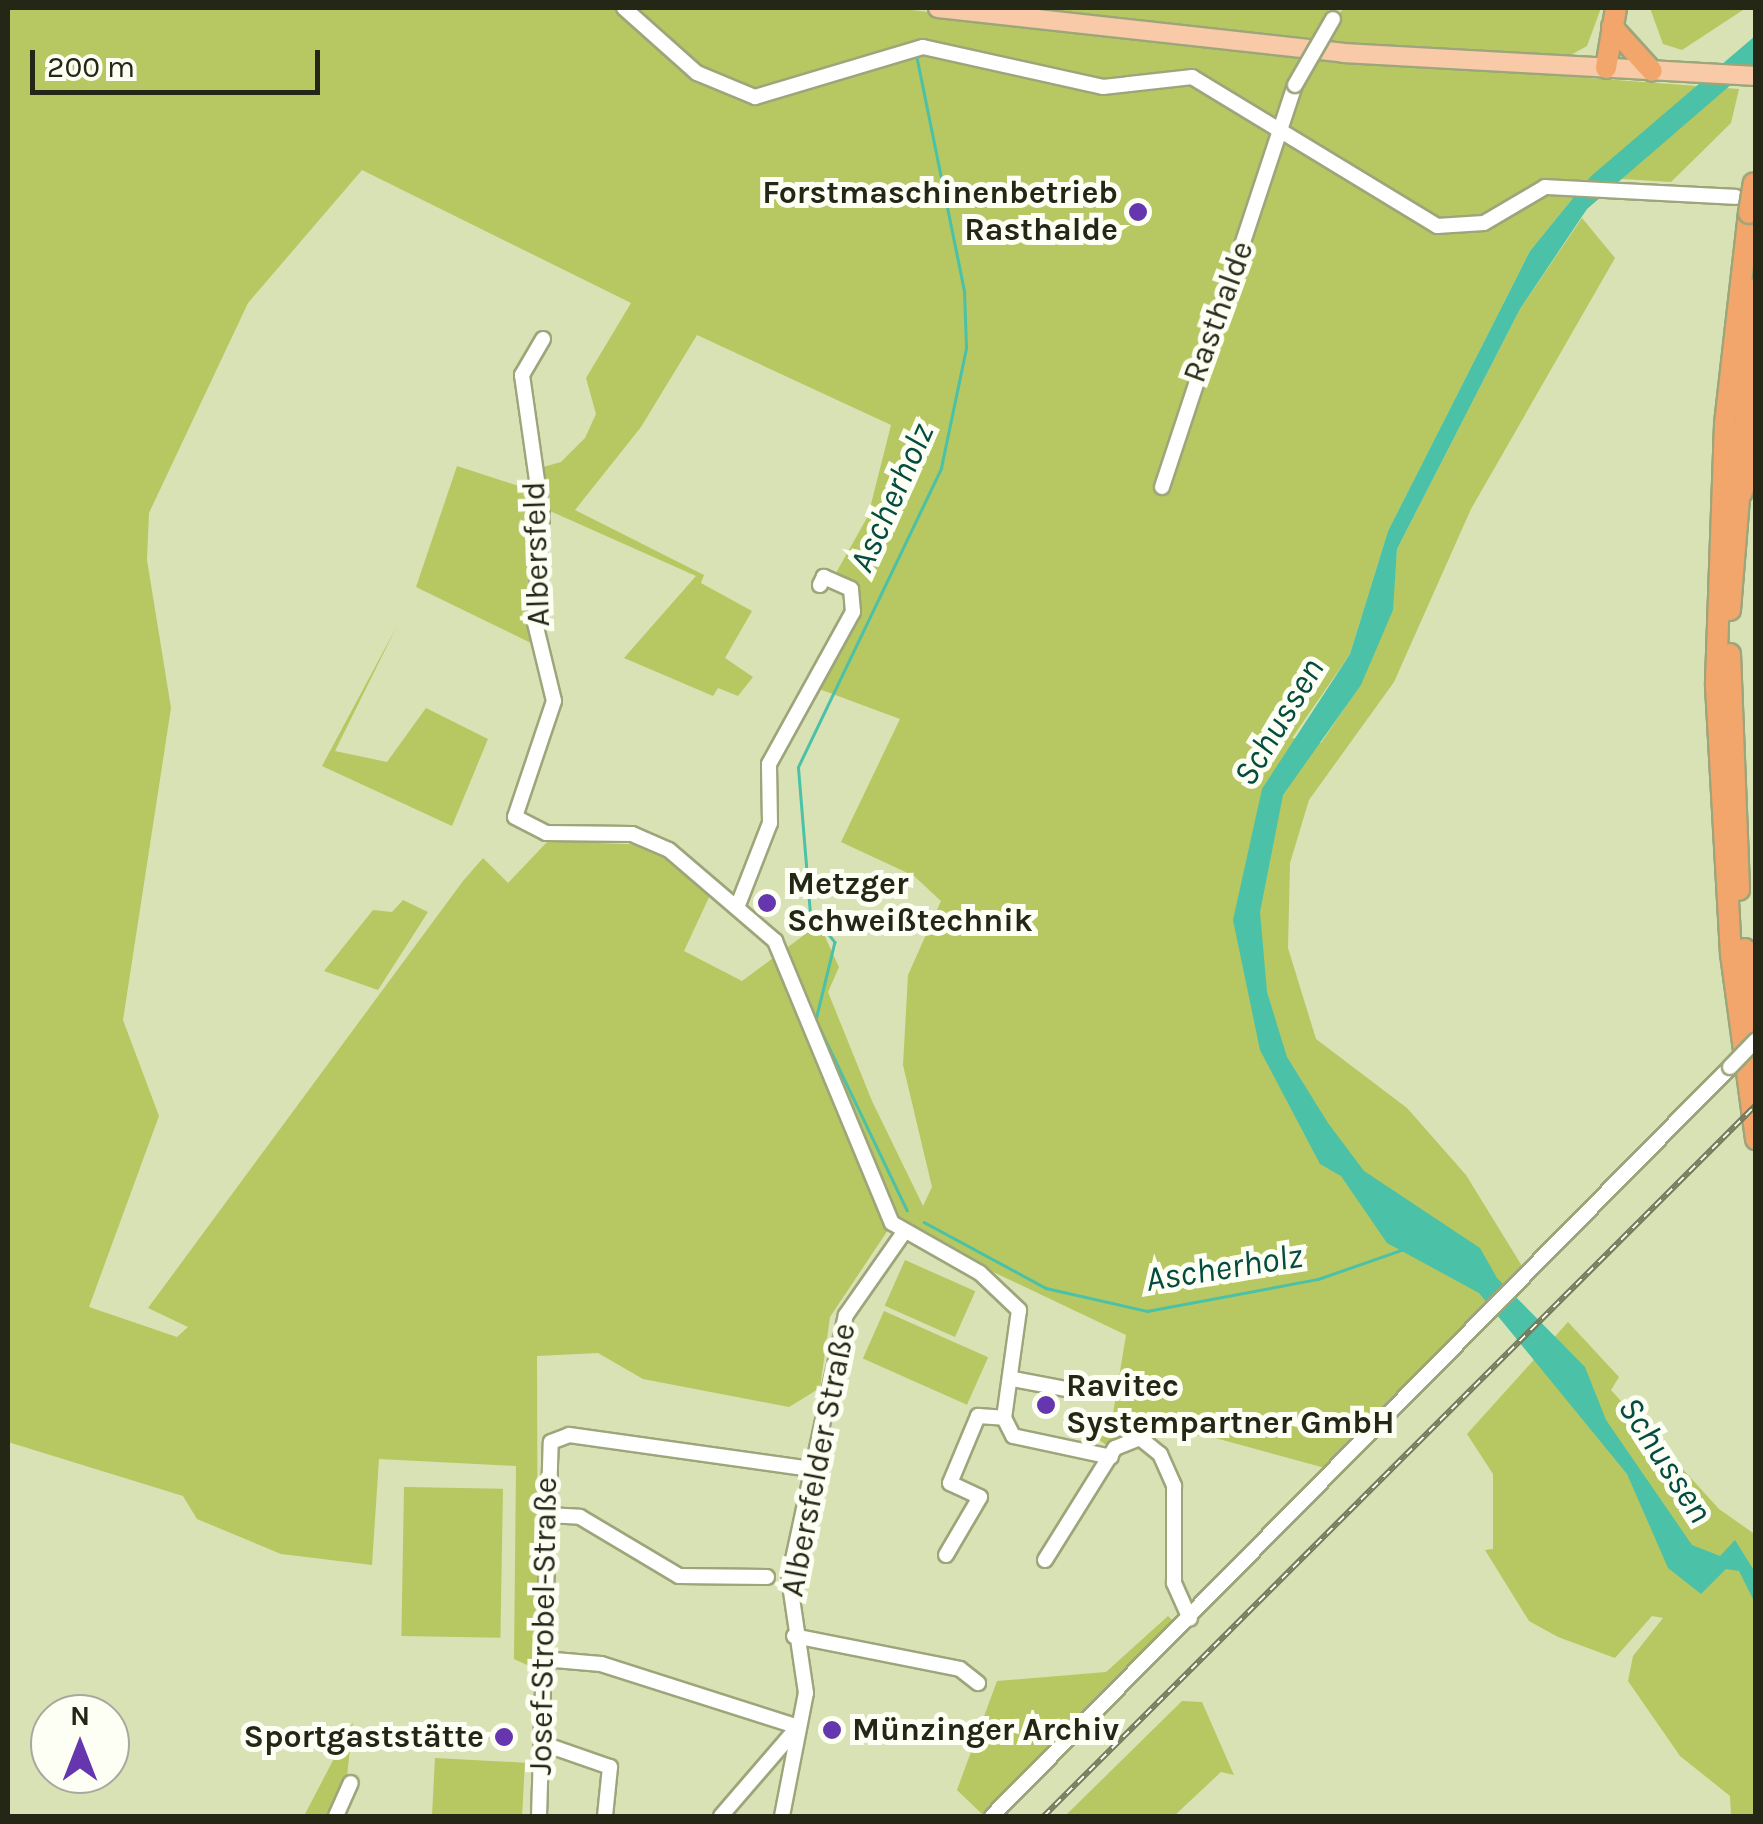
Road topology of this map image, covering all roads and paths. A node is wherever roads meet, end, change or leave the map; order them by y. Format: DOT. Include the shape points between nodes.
graph roads {
  1 [pos="624,8"];
  2 [pos="938,8"];
  3 [pos="1336,13"];
  4 [pos="1614,17"];
  5 [pos="1606,68"];
  6 [pos="1652,71"];
  7 [pos="1756,76"];
  8 [pos="1281,139"];
  9 [pos="1755,180"];
  10 [pos="1743,205"];
  11 [pos="1756,289"];
  12 [pos="543,340"];
  13 [pos="1756,459"];
  14 [pos="1162,487"];
  15 [pos="1731,496"];
  16 [pos="820,585"];
  17 [pos="738,905"];
  18 [pos="1756,1041"];
  19 [pos="1756,1139"];
  20 [pos="902,1235"];
  21 [pos="1013,1379"];
  22 [pos="1076,1391"];
  23 [pos="1004,1418"];
  24 [pos="1111,1457"];
  25 [pos="819,1470"];
  26 [pos="547,1515"];
  27 [pos="946,1555"];
  28 [pos="1045,1560"];
  29 [pos="767,1577"];
  30 [pos="1190,1619"];
  31 [pos="794,1636"];
  32 [pos="543,1659"];
  33 [pos="978,1683"];
  34 [pos="798,1727"];
  35 [pos="541,1742"];
  36 [pos="351,1783"];
  37 [pos="336,1816"];
  38 [pos="539,1816"];
  39 [pos="605,1816"];
  40 [pos="721,1816"];
  41 [pos="782,1816"];
  42 [pos="992,1816"];
  1 -- 8 [label="street" via="697,73 754,96 923,47 1103,87 1192,77"];
  2 -- 5 [label="main road" via="1342,53"];
  3 -- 8 [label="street, Rasthalde, bridge" via="1294,85"];
  4 -- 5 [label="highway"];
  4 -- 6 [label="highway"];
  5 -- 6 [label="main road"];
  6 -- 7 [label="main road"];
  8 -- 10 [label="street" via="1437,226 1484,222 1528,190 1553,187"];
  8 -- 14 [label="street, Rasthalde"];
  9 -- 10 [label="highway, bridge"];
  10 -- 15 [label="highway"];
  11 -- 15 [label="highway"];
  12 -- 17 [label="street, Albersfeld" via="522,375 542,515 535,623 554,702 515,816 563,836 632,834 669,850"];
  13 -- 15 [label="highway"];
  15 -- 18 [label="highway" via="1732,772"];
  15 -- 19 [label="highway" via="1720,816"];
  16 -- 17 [label="street" via="824,577 851,589 853,612 769,764 770,823"];
  17 -- 20 [label="street, Albersfeld" via="786,954 825,1073"];
  18 -- 30 [label="street, bridge"];
  20 -- 21 [label="street" via="1004,1289 1022,1330"];
  20 -- 25 [label="street, Albersfelder Straße" via="846,1315"];
  21 -- 22 [label="street"];
  21 -- 23 [label="street"];
  23 -- 24 [label="street" via="1012,1436 1042,1448"];
  23 -- 27 [label="street" via="978,1416 950,1482 980,1498"];
  24 -- 28 [label="street"];
  24 -- 30 [label="street" via="1140,1438 1160,1454 1180,1515 1174,1583"];
  25 -- 26 [label="street, Josef-Strobel-Straße" via="555,1439"];
  25 -- 31 [label="street, Albersfelder Straße" via="789,1578"];
  26 -- 29 [label="street" via="580,1517 679,1576"];
  26 -- 32 [label="street, Josef-Strobel-Straße"];
  30 -- 42 [label="street"];
  31 -- 33 [label="street" via="960,1669"];
  31 -- 34 [label="street, Albersfelder Straße" via="806,1693"];
  32 -- 34 [label="street" via="601,1664"];
  32 -- 35 [label="street, Josef-Strobel-Straße"];
  34 -- 40 [label="street"];
  34 -- 41 [label="street, Albersfelder Straße"];
  35 -- 38 [label="street, Josef-Strobel-Straße"];
  35 -- 39 [label="street" via="610,1767"];
  36 -- 37 [label="street"];
}
